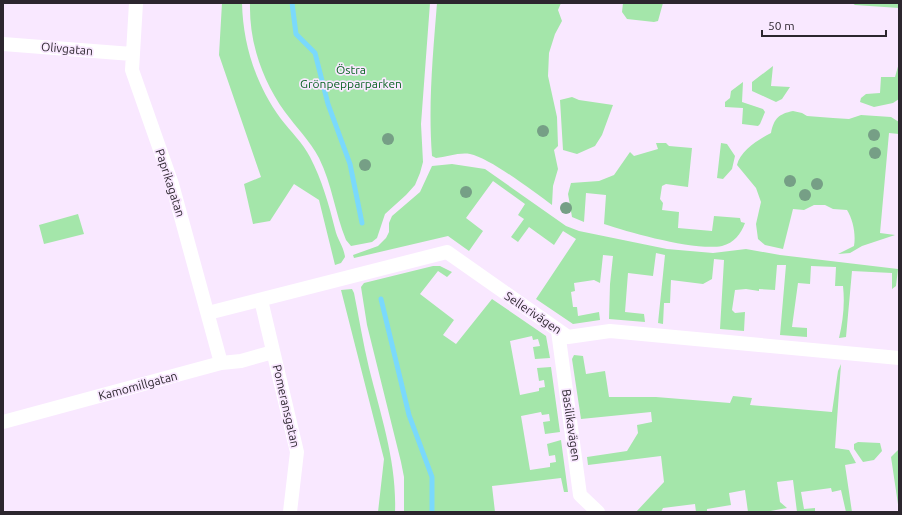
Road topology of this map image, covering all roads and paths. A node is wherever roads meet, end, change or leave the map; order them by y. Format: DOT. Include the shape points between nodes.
graph roads {
  1 [pos="136,3"];
  2 [pos="3,44"];
  3 [pos="132,54"];
  4 [pos="261,300"];
  5 [pos="208,314"];
  6 [pos="558,331"];
  7 [pos="273,352"];
  8 [pos="899,358"];
  9 [pos="221,363"];
  10 [pos="3,422"];
  11 [pos="290,512"];
  12 [pos="598,512"];
  1 -- 3 [label="street, Paprikagatan"];
  2 -- 3 [label="street, Olivgatan"];
  3 -- 5 [label="street, Paprikagatan" via="132,70 172,184"];
  4 -- 5 [label="street, Sellerivägen"];
  4 -- 6 [label="street, Sellerivägen" via="447,252"];
  4 -- 7 [label="street, Pomeransgatan"];
  5 -- 9 [label="street, Paprikagatan"];
  6 -- 8 [label="street, Sellerivägen" via="568,337 610,331"];
  6 -- 12 [label="street, Basilikavägen" via="580,495"];
  7 -- 9 [label="street, Kamomillgatan" via="241,362"];
  7 -- 11 [label="street, Pomeransgatan" via="297,452"];
  9 -- 10 [label="street, Kamomillgatan"];
}
